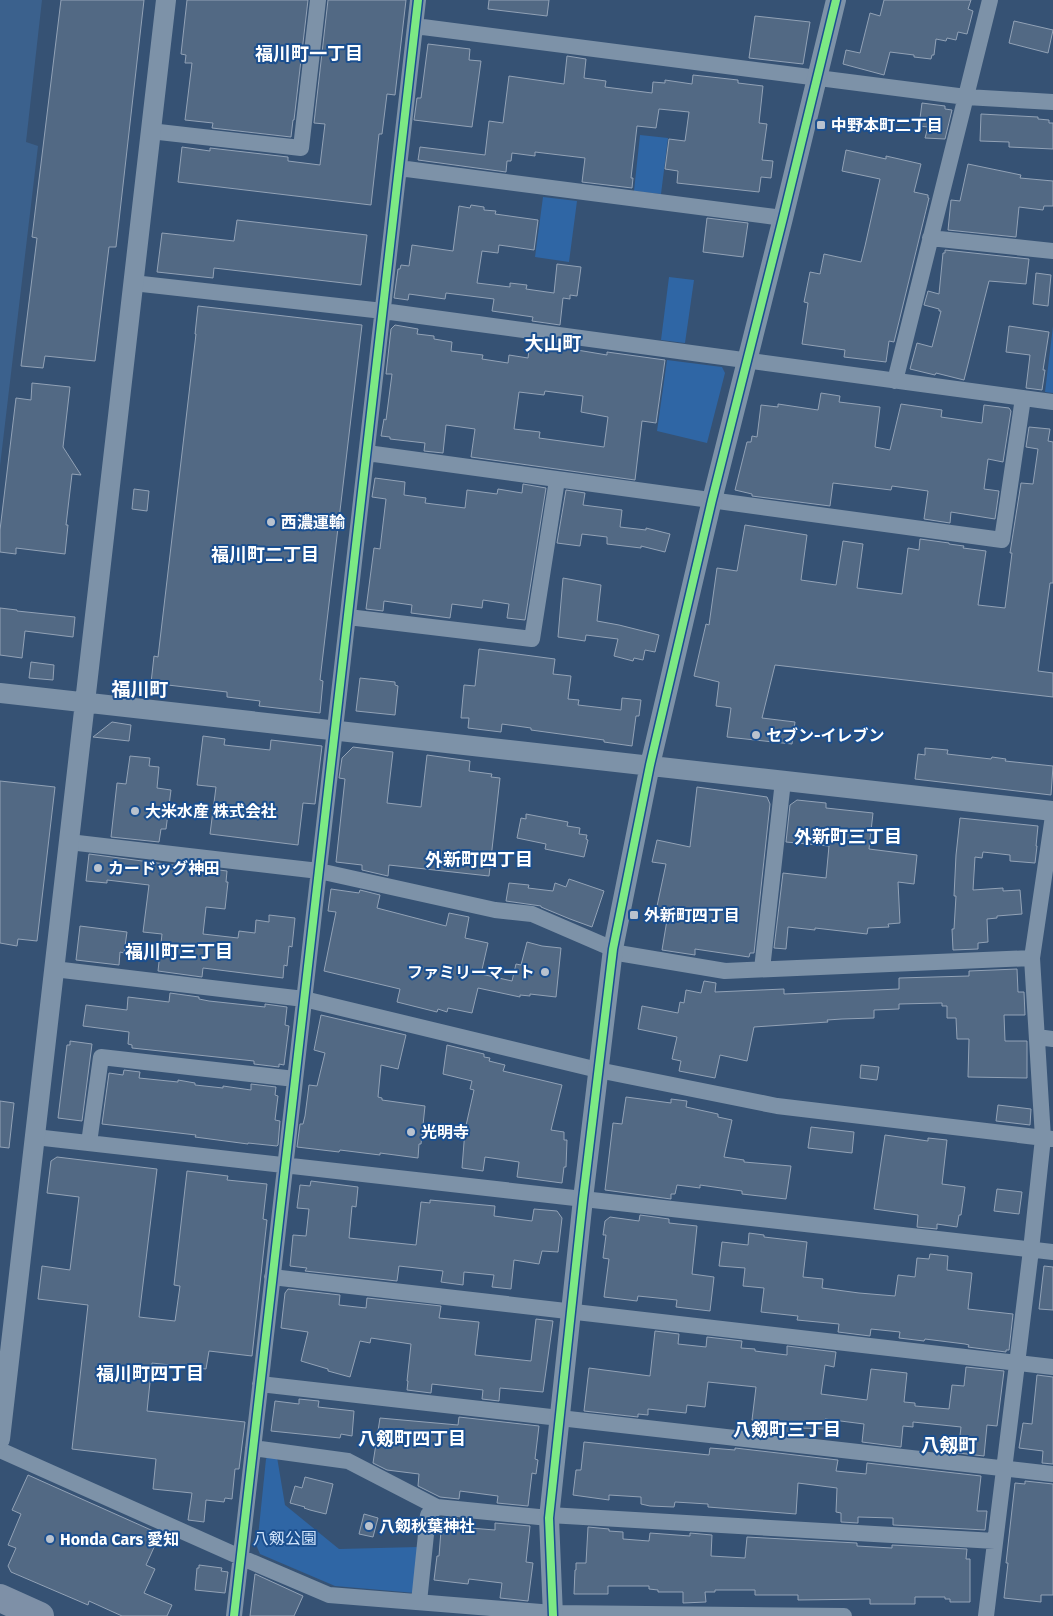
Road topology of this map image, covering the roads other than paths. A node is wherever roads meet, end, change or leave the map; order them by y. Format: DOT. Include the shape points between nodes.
graph roads {
  1 [pos="166,0"];
  2 [pos="318,0"];
  3 [pos="418,0"];
  4 [pos="836,0"];
  5 [pos="990,0"];
  6 [pos="415,26"];
  7 [pos="818,78"];
  8 [pos="966,97"];
  9 [pos="1053,102"];
  10 [pos="150,132"];
  11 [pos="399,168"];
  12 [pos="783,218"];
  13 [pos="930,238"];
  14 [pos="1053,251"];
  15 [pos="133,283"];
  16 [pos="383,311"];
  17 [pos="746,361"];
  18 [pos="895,381"];
  19 [pos="1023,398"];
  20 [pos="1053,402"];
  21 [pos="367,453"];
  22 [pos="556,480"];
  23 [pos="712,500"];
  24 [pos="348,618"];
  25 [pos="0,693"];
  26 [pos="85,702"];
  27 [pos="335,731"];
  28 [pos="650,765"];
  29 [pos="783,781"];
  30 [pos="1053,811"];
  31 [pos="1053,816"];
  32 [pos="69,842"];
  33 [pos="319,871"];
  34 [pos="1046,907"];
  35 [pos="612,951"];
  36 [pos="1032,958"];
  37 [pos="54,969"];
  38 [pos="762,969"];
  39 [pos="304,998"];
  40 [pos="1045,1038"];
  41 [pos="598,1070"];
  42 [pos="295,1079"];
  43 [pos="35,1137"];
  44 [pos="1048,1138"];
  45 [pos="90,1143"];
  46 [pos="285,1165"];
  47 [pos="583,1199"];
  48 [pos="1031,1250"];
  49 [pos="1053,1252"];
  50 [pos="272,1277"];
  51 [pos="571,1312"];
  52 [pos="1017,1362"];
  53 [pos="1053,1367"];
  54 [pos="260,1384"];
  55 [pos="560,1417"];
  56 [pos="0,1439"];
  57 [pos="253,1448"];
  58 [pos="0,1450"];
  59 [pos="1004,1468"];
  60 [pos="1053,1474"];
  61 [pos="437,1507"];
  62 [pos="549,1517"];
  63 [pos="995,1541"];
  64 [pos="240,1557"];
  65 [pos="0,1598"];
  66 [pos="419,1602"];
  67 [pos="553,1614"];
  68 [pos="40,1616"];
  69 [pos="234,1616"];
  70 [pos="844,1616"];
  71 [pos="986,1616"];
  1 -- 10 [label="street"];
  2 -- 10 [label="street" via="301,148"];
  3 -- 6 [label="street"];
  4 -- 7 [label="street"];
  5 -- 8 [label="street"];
  6 -- 7 [label="street"];
  6 -- 11 [label="street"];
  7 -- 8 [label="street"];
  7 -- 12 [label="street"];
  8 -- 9 [label="street"];
  8 -- 13 [label="street"];
  10 -- 15 [label="street"];
  11 -- 12 [label="street"];
  11 -- 16 [label="street"];
  12 -- 17 [label="street"];
  13 -- 14 [label="street"];
  13 -- 18 [label="street"];
  15 -- 16 [label="street"];
  15 -- 26 [label="street"];
  16 -- 17 [label="street"];
  16 -- 21 [label="street"];
  17 -- 18 [label="street"];
  17 -- 23 [label="street"];
  18 -- 19 [label="street"];
  19 -- 20 [label="street"];
  19 -- 23 [label="street" via="1002,540"];
  21 -- 22 [label="street"];
  21 -- 24 [label="street"];
  22 -- 23 [label="street"];
  22 -- 24 [label="street" via="532,639"];
  23 -- 28 [label="street"];
  24 -- 27 [label="street"];
  25 -- 26 [label="street"];
  26 -- 27 [label="street"];
  26 -- 32 [label="street"];
  27 -- 28 [label="street"];
  27 -- 33 [label="street"];
  28 -- 29 [label="street"];
  28 -- 35 [label="street"];
  29 -- 30 [label="street"];
  29 -- 38 [label="street"];
  31 -- 34 [label="street"];
  32 -- 33 [label="street"];
  32 -- 37 [label="street"];
  33 -- 35 [label="street" via="495,910 532,914"];
  33 -- 39 [label="street"];
  34 -- 36 [label="street"];
  35 -- 38 [label="street" via="725,971"];
  35 -- 41 [label="street"];
  36 -- 38 [label="street"];
  36 -- 40 [label="street"];
  37 -- 39 [label="street"];
  37 -- 43 [label="street"];
  39 -- 41 [label="street"];
  39 -- 42 [label="street"];
  40 -- 44 [label="street"];
  41 -- 44 [label="street" via="777,1106"];
  41 -- 47 [label="street"];
  42 -- 45 [label="street" via="100,1057"];
  42 -- 46 [label="street"];
  43 -- 45 [label="street"];
  43 -- 56 [label="street"];
  44 -- 48 [label="street"];
  45 -- 46 [label="street"];
  46 -- 47 [label="street"];
  46 -- 50 [label="street"];
  47 -- 48 [label="street"];
  47 -- 51 [label="street"];
  48 -- 49 [label="street"];
  48 -- 52 [label="street"];
  50 -- 51 [label="street"];
  50 -- 54 [label="street"];
  51 -- 52 [label="street"];
  51 -- 55 [label="street"];
  52 -- 53 [label="street"];
  52 -- 59 [label="street"];
  54 -- 55 [label="street"];
  54 -- 57 [label="street"];
  55 -- 59 [label="street"];
  55 -- 62 [label="street"];
  57 -- 61 [label="street" via="348,1462"];
  57 -- 64 [label="street"];
  58 -- 64 [label="street"];
  59 -- 60 [label="street"];
  59 -- 63 [label="street"];
  61 -- 62 [label="street"];
  61 -- 66 [label="street" via="428,1514"];
  62 -- 63 [label="street"];
  62 -- 67 [label="street"];
  63 -- 71 [label="street"];
  64 -- 66 [label="street" via="329,1595"];
  64 -- 69 [label="street"];
  65 -- 68 [label="highway"];
  66 -- 67 [label="street"];
  67 -- 70 [label="street"];
}
